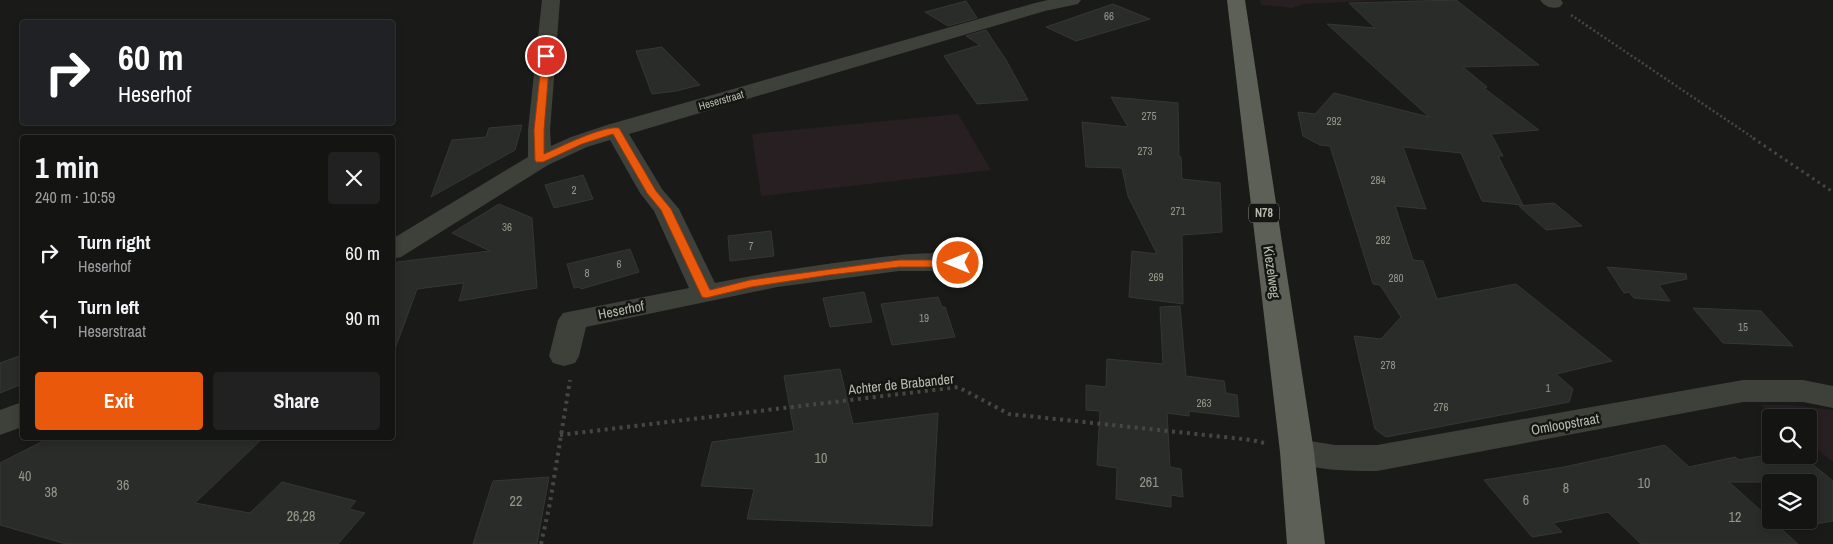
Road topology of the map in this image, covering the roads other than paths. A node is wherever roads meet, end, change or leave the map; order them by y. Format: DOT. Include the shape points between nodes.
graph roads {
  1 [pos="551,0"];
  2 [pos="1072,0"];
  3 [pos="1236,0"];
  4 [pos="616,130"];
  5 [pos="540,160"];
  6 [pos="395,249"];
  7 [pos="958,263"];
  8 [pos="706,294"];
  9 [pos="564,356"];
  10 [pos="1833,397"];
  11 [pos="20,415"];
  12 [pos="0,423"];
  13 [pos="1297,452"];
  14 [pos="1306,544"];
  1 -- 5 [label="street" via="539,130"];
  2 -- 4 [label="street, Heserstraat"];
  3 -- 13 [label="main road, Kiezelweg / N78"];
  4 -- 5 [label="street, Heserstraat"];
  4 -- 8 [label="street" via="652,193 666,209"];
  5 -- 6 [label="street, Heserstraat"];
  7 -- 8 [label="street, Heserhof" via="899,263 750,283"];
  8 -- 9 [label="street, Heserhof" via="573,320"];
  10 -- 13 [label="street, Omloopstraat" via="1802,391 1743,391 1377,458 1335,458"];
  11 -- 12 [label="street"];
  13 -- 14 [label="main road, Kiezelweg / N78"];
}
